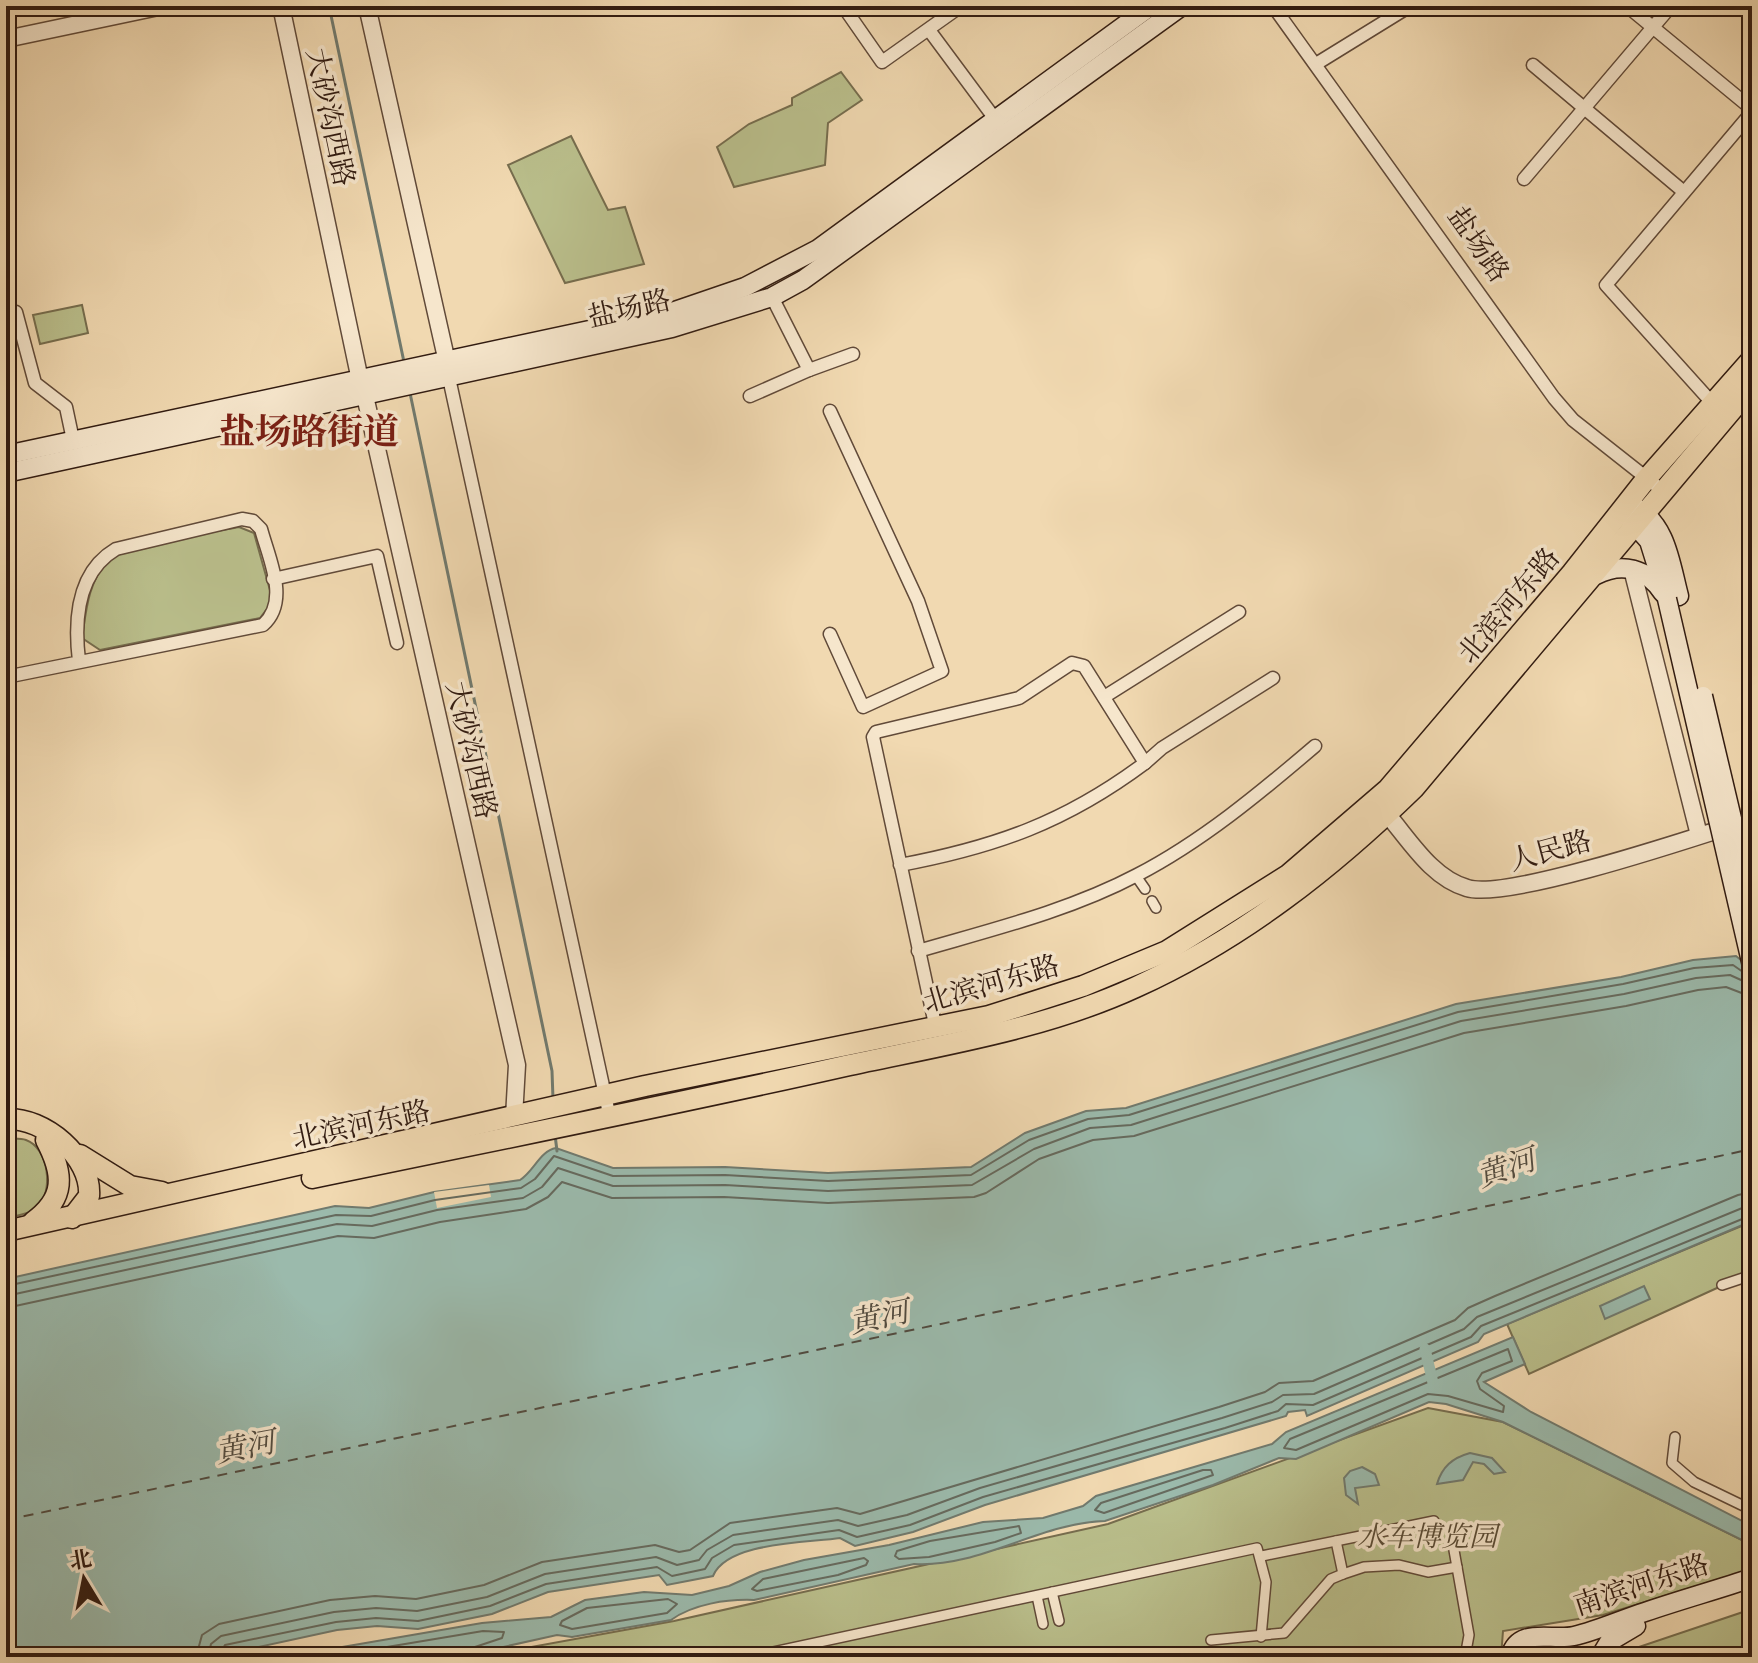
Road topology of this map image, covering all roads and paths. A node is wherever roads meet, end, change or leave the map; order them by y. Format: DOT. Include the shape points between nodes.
graph roads {
  1 [pos="163,6"];
  2 [pos="281,6"];
  3 [pos="367,6"];
  4 [pos="843,6"];
  5 [pos="961,6"];
  6 [pos="1151,6"];
  7 [pos="1182,6"];
  8 [pos="1273,6"];
  9 [pos="1410,6"];
  10 [pos="1627,6"];
  11 [pos="1671,6"];
  12 [pos="1653,27"];
  13 [pos="929,30"];
  14 [pos="6,39"];
  15 [pos="1316,64"];
  16 [pos="1533,65"];
  17 [pos="1585,108"];
  18 [pos="1752,111"];
  19 [pos="1000,126"];
  20 [pos="1524,179"];
  21 [pos="1684,192"];
  22 [pos="772,297"];
  23 [pos="6,314"];
  24 [pos="853,354"];
  25 [pos="1752,359"];
  26 [pos="448,370"];
  27 [pos="809,370"];
  28 [pos="371,386"];
  29 [pos="1752,386"];
  30 [pos="750,396"];
  31 [pos="1714,405"];
  32 [pos="830,411"];
  33 [pos="73,440"];
  34 [pos="6,455"];
  35 [pos="6,473"];
  36 [pos="1655,484"];
  37 [pos="1624,506"];
  38 [pos="1642,519"];
  39 [pos="1632,569"];
  40 [pos="1596,575"];
  41 [pos="273,579"];
  42 [pos="1673,597"];
  43 [pos="1239,612"];
  44 [pos="830,634"];
  45 [pos="397,643"];
  46 [pos="79,661"];
  47 [pos="6,677"];
  48 [pos="1273,678"];
  49 [pos="1104,697"];
  50 [pos="1315,746"];
  51 [pos="1145,763"];
  52 [pos="1387,814"];
  53 [pos="1752,819"];
  54 [pos="1699,835"];
  55 [pos="900,865"];
  56 [pos="1136,876"];
  57 [pos="1145,889"];
  58 [pos="1752,903"];
  59 [pos="918,951"];
  60 [pos="1752,966"];
  61 [pos="936,1029"];
  62 [pos="601,1109"];
  63 [pos="523,1114"];
  64 [pos="6,1119"];
  65 [pos="6,1128"];
  66 [pos="55,1142"];
  67 [pos="182,1192"];
  68 [pos="89,1208"];
  69 [pos="141,1214"];
  70 [pos="36,1230"];
  71 [pos="6,1231"];
  72 [pos="6,1244"];
  73 [pos="1752,1275"];
  74 [pos="1722,1285"];
  75 [pos="1675,1437"];
  76 [pos="1752,1510"];
  77 [pos="1434,1521"];
  78 [pos="1452,1539"];
  79 [pos="1336,1541"];
  80 [pos="1262,1556"];
  81 [pos="1457,1567"];
  82 [pos="1343,1574"];
  83 [pos="1752,1578"];
  84 [pos="1752,1588"];
  85 [pos="1052,1592"];
  86 [pos="1037,1596"];
  87 [pos="1059,1621"];
  88 [pos="1043,1624"];
  89 [pos="1261,1637"];
  90 [pos="1211,1640"];
  91 [pos="750,1657"];
  92 [pos="1465,1657"];
  93 [pos="1510,1657"];
  94 [pos="1600,1657"];
  1 -- 14 [label="street"];
  2 -- 28 [label="street, 大砂沟西路"];
  3 -- 26 [label="street"];
  4 -- 13 [label="street" via="882,62"];
  5 -- 13 [label="street"];
  6 -- 19 [label="main road, 盐场路"];
  7 -- 19 [label="main road, 盐场路"];
  8 -- 15 [label="street, 盐场路"];
  9 -- 15 [label="street"];
  10 -- 12 [label="street"];
  11 -- 12 [label="street"];
  12 -- 17 [label="street"];
  12 -- 18 [label="street"];
  13 -- 19 [label="street"];
  15 -- 36 [label="street, 盐场路" via="1554,398 1573,420"];
  16 -- 17 [label="street"];
  17 -- 20 [label="street"];
  17 -- 21 [label="street"];
  18 -- 21 [label="street"];
  19 -- 22 [label="main road, 盐场路" via="803,280"];
  19 -- 26 [label="main road, 盐场路" via="818,249 756,282 669,313"];
  21 -- 31 [label="street" via="1606,285"];
  22 -- 26 [label="main road, 盐场路" via="672,328"];
  22 -- 27 [label="street"];
  23 -- 33 [label="street" via="16,312 35,383 66,407"];
  24 -- 27 [label="street"];
  25 -- 31 [label="main road, 北滨河东路"];
  26 -- 28 [label="main road, 盐场路"];
  26 -- 62 [label="street"];
  27 -- 30 [label="street"];
  28 -- 33 [label="main road, 盐场路"];
  28 -- 35 [label="main road, 盐场路"];
  28 -- 63 [label="street, 大砂沟西路" via="517,1065"];
  29 -- 36 [label="main road, 北滨河东路"];
  31 -- 36 [label="main road, 北滨河东路"];
  32 -- 44 [label="street" via="918,601 942,671 863,707"];
  33 -- 34 [label="main road, 盐场路"];
  36 -- 37 [label="main road, 北滨河东路"];
  36 -- 38 [label="main road, 北滨河东路"];
  37 -- 38 [label="main road"];
  37 -- 61 [label="main road, 北滨河东路" via="1388,789 1288,875 1217,922 1127,970"];
  38 -- 40 [label="main road, 北滨河东路"];
  38 -- 42 [label="main road"];
  39 -- 40 [label="main road" via="1612,568"];
  39 -- 42 [label="main road"];
  39 -- 54 [label="street"];
  40 -- 52 [label="main road, 北滨河东路"];
  41 -- 45 [label="street" via="377,556"];
  41 -- 46 [label="street" via="278,599 273,616 263,625"];
  41 -- 46 [label="street" via="261,529 253,521 242,519 116,549 101,558 85,584 75,629"];
  42 -- 58 [label="main road, bridge"];
  42 -- 60 [label="main road, bridge"];
  43 -- 49 [label="street"];
  46 -- 47 [label="street"];
  48 -- 51 [label="street"];
  49 -- 51 [label="street"];
  49 -- 55 [label="street" via="1084,666 1072,663 1019,698 876,732"];
  50 -- 56 [label="street" via="1210,829"];
  51 -- 55 [label="street" via="1112,788 1030,832"];
  52 -- 54 [label="street, 人民路" via="1447,880 1491,891"];
  52 -- 62 [label="main road, 北滨河东路" via="1298,892 1216,945 1135,988 1020,1027"];
  53 -- 54 [label="street, 人民路"];
  55 -- 59 [label="street"];
  56 -- 57 [label="street"];
  56 -- 59 [label="street" via="1019,921"];
  59 -- 61 [label="street"];
  61 -- 62 [label="main road, 北滨河东路" via="659,1083"];
  62 -- 63 [label="main road, 北滨河东路"];
  62 -- 69 [label="main road, 北滨河东路" via="536,1133"];
  63 -- 67 [label="main road, 北滨河东路"];
  64 -- 66 [label="main road" via="30,1121"];
  65 -- 66 [label="main road"];
  66 -- 67 [label="main road" via="130,1186"];
  66 -- 68 [label="main road" via="87,1176"];
  66 -- 70 [label="main road" via="61,1187"];
  67 -- 68 [label="main road, 北滨河东路"];
  68 -- 69 [label="main road"];
  68 -- 70 [label="main road"];
  69 -- 70 [label="main road, 北滨河东路"];
  70 -- 71 [label="main road, 北滨河东路"];
  70 -- 72 [label="main road, 北滨河东路"];
  73 -- 74 [label="street"];
  75 -- 76 [label="street" via="1672,1463 1694,1482"];
  77 -- 79 [label="street"];
  78 -- 81 [label="street"];
  79 -- 80 [label="street"];
  79 -- 82 [label="street"];
  80 -- 85 [label="street" via="1257,1548"];
  80 -- 89 [label="street" via="1266,1582"];
  81 -- 82 [label="street" via="1428,1572 1387,1565"];
  81 -- 92 [label="street" via="1469,1635"];
  82 -- 89 [label="street" via="1331,1579 1284,1633"];
  83 -- 93 [label="main road, 南滨河东路" via="1599,1631 1558,1639 1525,1638"];
  84 -- 94 [label="main road, 南滨河东路" via="1645,1622 1609,1642"];
  85 -- 86 [label="street"];
  85 -- 87 [label="street"];
  86 -- 88 [label="street"];
  86 -- 91 [label="street"];
  89 -- 90 [label="street"];
}
